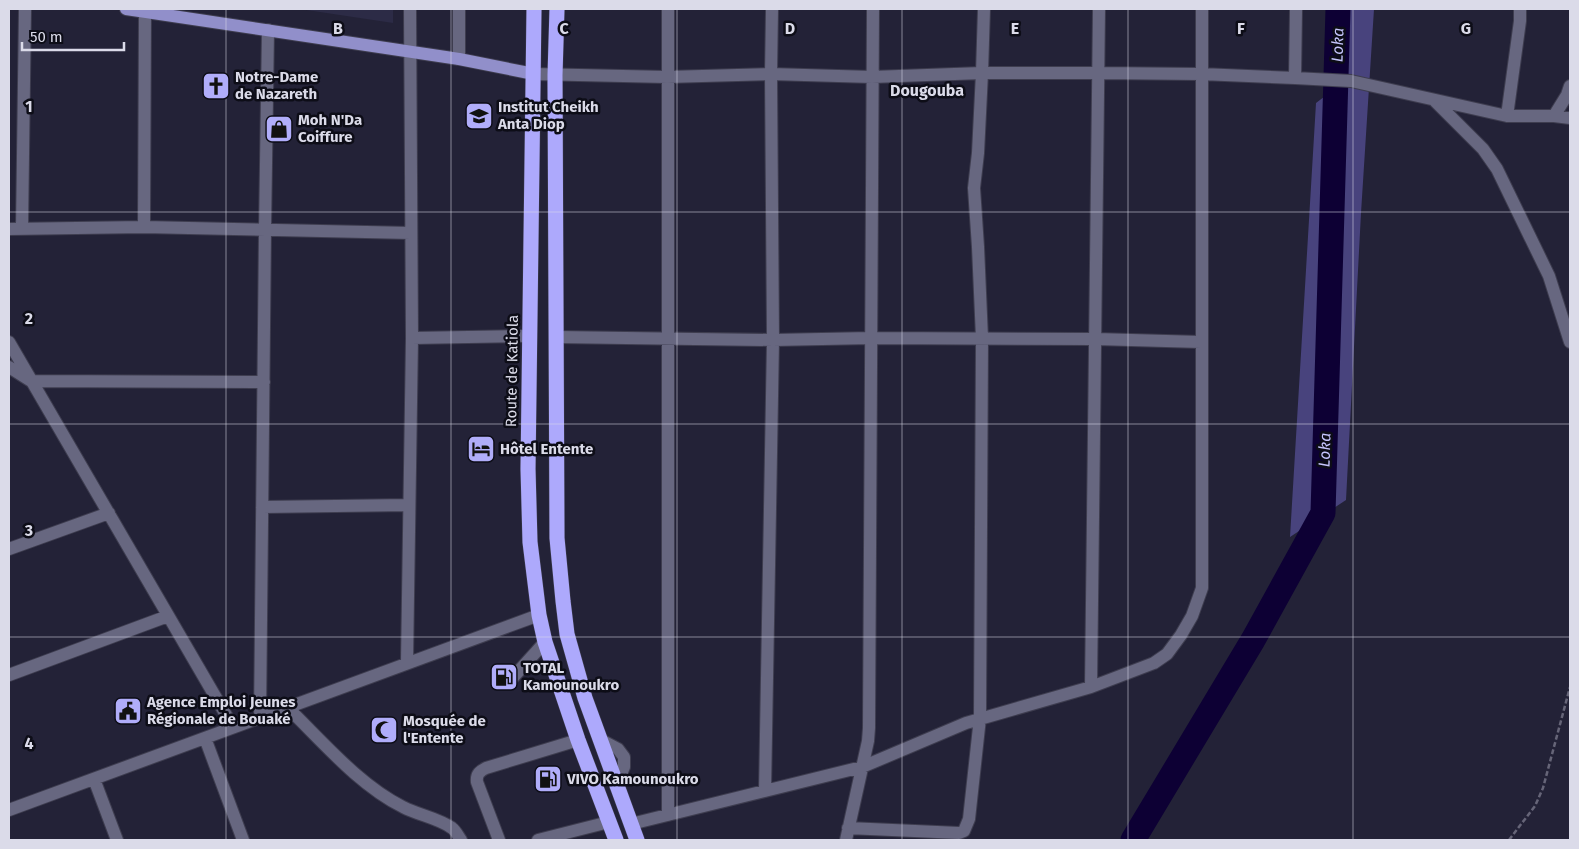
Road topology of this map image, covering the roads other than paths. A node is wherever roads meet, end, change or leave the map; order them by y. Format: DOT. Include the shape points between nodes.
graph roads {
  1 [pos="25,9"];
  2 [pos="126,9"];
  3 [pos="410,9"];
  4 [pos="459,9"];
  5 [pos="534,9"];
  6 [pos="556,9"];
  7 [pos="668,9"];
  8 [pos="772,9"];
  9 [pos="873,9"];
  10 [pos="984,9"];
  11 [pos="1099,9"];
  12 [pos="1202,9"];
  13 [pos="1296,9"];
  14 [pos="1520,9"];
  15 [pos="145,12"];
  16 [pos="268,30"];
  17 [pos="410,51"];
  18 [pos="459,59"];
  19 [pos="982,73"];
  20 [pos="1099,73"];
  21 [pos="534,74"];
  22 [pos="771,74"];
  23 [pos="1201,74"];
  24 [pos="555,75"];
  25 [pos="667,77"];
  26 [pos="872,77"];
  27 [pos="1295,78"];
  28 [pos="1570,86"];
  29 [pos="1434,100"];
  30 [pos="1507,116"];
  31 [pos="1554,116"];
  32 [pos="1570,118"];
  33 [pos="144,227"];
  34 [pos="22,228"];
  35 [pos="9,230"];
  36 [pos="264,230"];
  37 [pos="411,232"];
  38 [pos="530,336"];
  39 [pos="556,336"];
  40 [pos="668,337"];
  41 [pos="412,338"];
  42 [pos="871,338"];
  43 [pos="982,338"];
  44 [pos="1096,339"];
  45 [pos="774,340"];
  46 [pos="9,342"];
  47 [pos="1201,342"];
  48 [pos="1570,342"];
  49 [pos="9,367"];
  50 [pos="31,381"];
  51 [pos="264,382"];
  52 [pos="408,505"];
  53 [pos="262,507"];
  54 [pos="108,513"];
  55 [pos="9,548"];
  56 [pos="539,615"];
  57 [pos="168,616"];
  58 [pos="545,642"];
  59 [pos="407,662"];
  60 [pos="9,675"];
  61 [pos="508,683"];
  62 [pos="1090,687"];
  63 [pos="288,708"];
  64 [pos="260,718"];
  65 [pos="980,718"];
  66 [pos="233,727"];
  67 [pos="205,738"];
  68 [pos="578,740"];
  69 [pos="862,767"];
  70 [pos="94,779"];
  71 [pos="765,791"];
  72 [pos="9,810"];
  73 [pos="668,815"];
  74 [pos="609,822"];
  75 [pos="631,824"];
  76 [pos="848,834"];
  77 [pos="117,840"];
  78 [pos="243,840"];
  79 [pos="461,840"];
  80 [pos="499,840"];
  81 [pos="538,840"];
  82 [pos="616,840"];
  83 [pos="637,840"];
  1 -- 34 [label="street"];
  2 -- 15 [label="main road"];
  3 -- 17 [label="street"];
  4 -- 18 [label="street"];
  5 -- 21 [label="highway, Route de Katiola"];
  6 -- 24 [label="highway"];
  7 -- 25 [label="street"];
  8 -- 22 [label="street"];
  9 -- 26 [label="street"];
  10 -- 19 [label="street"];
  11 -- 20 [label="street"];
  12 -- 23 [label="street"];
  13 -- 27 [label="street"];
  14 -- 30 [label="street"];
  15 -- 16 [label="main road"];
  15 -- 33 [label="street"];
  16 -- 17 [label="main road"];
  16 -- 36 [label="street"];
  17 -- 18 [label="main road"];
  17 -- 37 [label="street"];
  18 -- 21 [label="main road"];
  19 -- 20 [label="street"];
  19 -- 26 [label="street"];
  19 -- 43 [label="street" via="974,194"];
  20 -- 23 [label="street"];
  20 -- 44 [label="street"];
  21 -- 24 [label="street"];
  21 -- 38 [label="highway, Route de Katiola"];
  22 -- 25 [label="street"];
  22 -- 26 [label="street"];
  22 -- 45 [label="street"];
  23 -- 27 [label="street"];
  23 -- 47 [label="street"];
  24 -- 25 [label="street"];
  24 -- 39 [label="highway"];
  25 -- 40 [label="street"];
  26 -- 42 [label="street"];
  27 -- 29 [label="street" via="1351,81"];
  28 -- 31 [label="street"];
  29 -- 30 [label="street"];
  29 -- 48 [label="street" via="1497,168 1549,276"];
  30 -- 31 [label="street"];
  31 -- 32 [label="street"];
  33 -- 34 [label="street"];
  33 -- 36 [label="street"];
  34 -- 35 [label="street"];
  36 -- 37 [label="street"];
  36 -- 51 [label="street"];
  37 -- 41 [label="street"];
  38 -- 41 [label="street"];
  38 -- 56 [label="highway, Route de Katiola" via="530,542"];
  39 -- 40 [label="street"];
  39 -- 75 [label="highway" via="557,538 567,634 584,698"];
  40 -- 45 [label="street"];
  40 -- 73 [label="street"];
  41 -- 52 [label="street"];
  42 -- 43 [label="street"];
  42 -- 45 [label="street"];
  42 -- 69 [label="street" via="870,728"];
  43 -- 44 [label="street"];
  43 -- 65 [label="street"];
  44 -- 47 [label="street"];
  44 -- 62 [label="street"];
  45 -- 71 [label="street"];
  46 -- 50 [label="street"];
  47 -- 62 [label="street" via="1202,588 1192,616 1167,654 1154,663"];
  49 -- 50 [label="street"];
  50 -- 51 [label="street"];
  50 -- 54 [label="street"];
  51 -- 53 [label="street"];
  52 -- 53 [label="street"];
  52 -- 59 [label="street"];
  53 -- 64 [label="street"];
  54 -- 55 [label="street"];
  54 -- 57 [label="street"];
  56 -- 58 [label="highway, Route de Katiola"];
  56 -- 59 [label="street"];
  57 -- 60 [label="street"];
  57 -- 66 [label="street"];
  58 -- 61 [label="street"];
  58 -- 68 [label="highway, Route de Katiola"];
  59 -- 63 [label="street"];
  62 -- 65 [label="street"];
  63 -- 64 [label="street"];
  63 -- 79 [label="street" via="384,797 442,822"];
  64 -- 66 [label="street"];
  65 -- 69 [label="street"];
  65 -- 76 [label="street" via="969,819 964,831"];
  66 -- 67 [label="street"];
  67 -- 70 [label="street"];
  67 -- 78 [label="street"];
  68 -- 74 [label="highway, Route de Katiola"];
  68 -- 80 [label="street" via="481,771 478,782"];
  69 -- 71 [label="street"];
  69 -- 76 [label="street"];
  70 -- 72 [label="street"];
  70 -- 77 [label="street"];
  71 -- 73 [label="street"];
  73 -- 75 [label="street"];
  74 -- 81 [label="street"];
  74 -- 82 [label="highway, Route de Katiola"];
  75 -- 83 [label="highway"];
}
